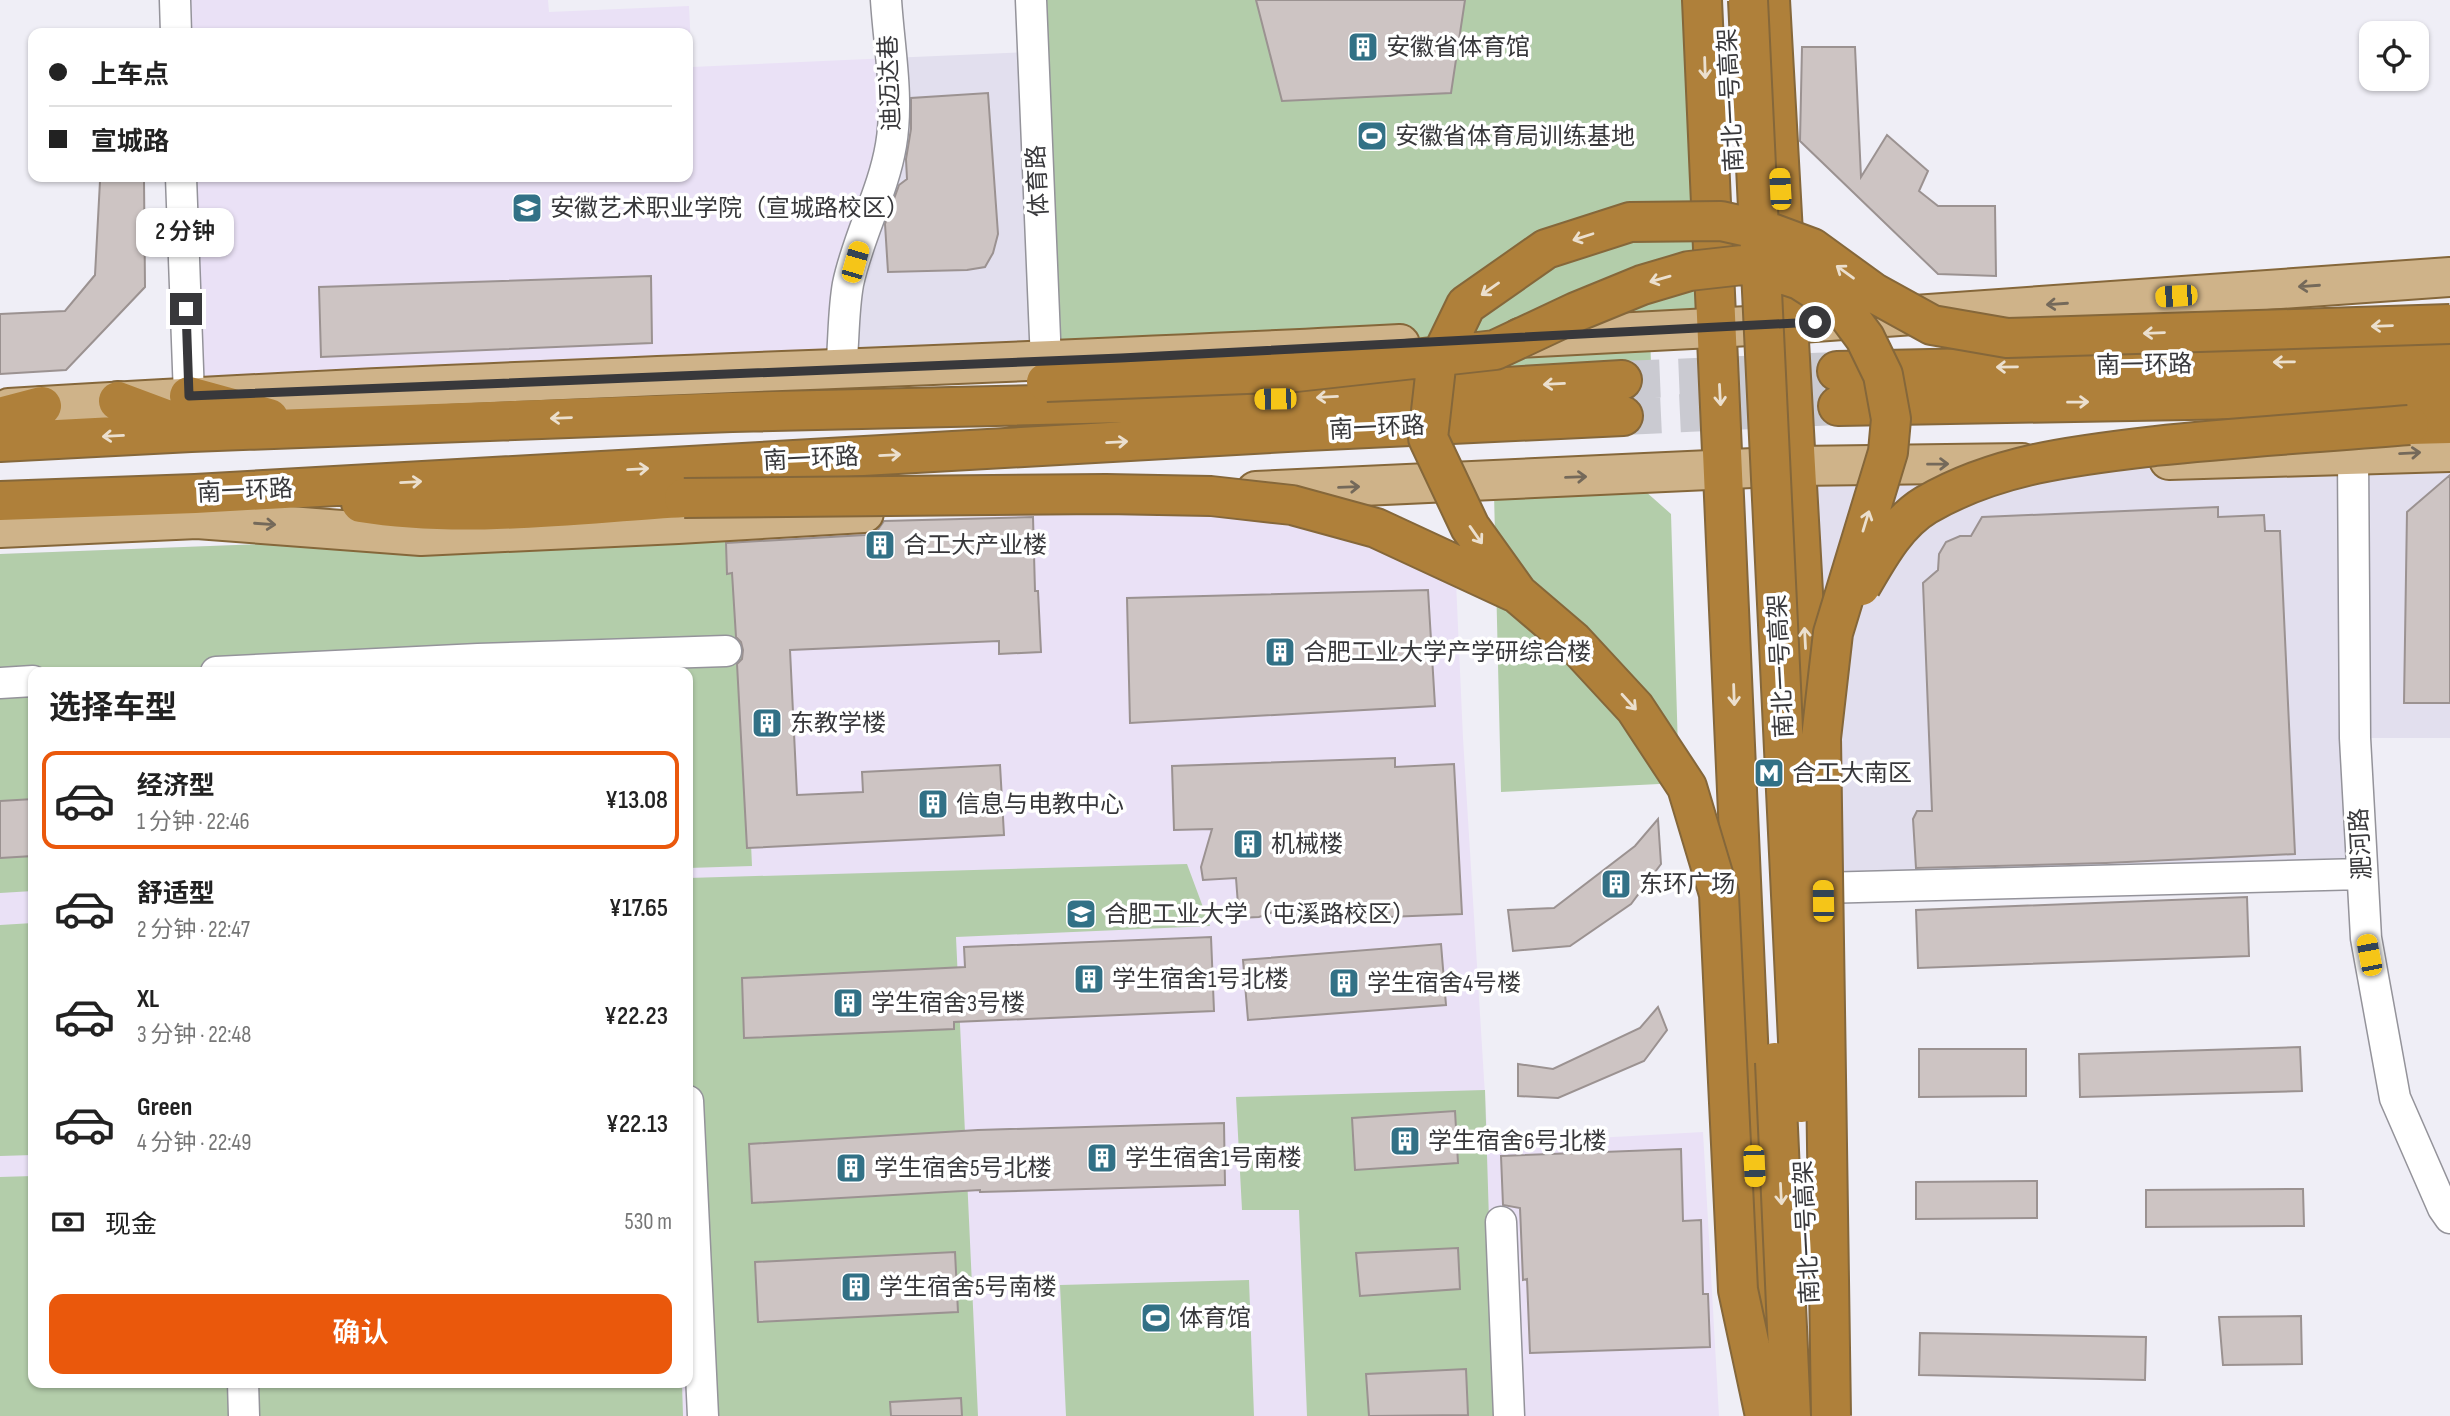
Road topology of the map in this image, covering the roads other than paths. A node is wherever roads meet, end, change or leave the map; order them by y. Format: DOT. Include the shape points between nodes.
graph roads {
  1 [pos="175,0"];
  2 [pos="886,0"];
  3 [pos="1031,0"];
  4 [pos="1702,0"];
  5 [pos="1727,0"];
  6 [pos="1748,0"];
  7 [pos="1770,0"];
  8 [pos="176,28"];
  9 [pos="181,182"];
  10 [pos="2450,278"];
  11 [pos="1787,324"];
  12 [pos="2450,324"];
  13 [pos="1716,327"];
  14 [pos="2450,355"];
  15 [pos="841,370"];
  16 [pos="1046,372"];
  17 [pos="2450,392"];
  18 [pos="118,401"];
  19 [pos="42,406"];
  20 [pos="0,408"];
  21 [pos="732,412"];
  22 [pos="195,414"];
  23 [pos="0,416"];
  24 [pos="2450,424"];
  25 [pos="0,442"];
  26 [pos="2450,452"];
  27 [pos="2353,456"];
  28 [pos="1796,466"];
  29 [pos="1724,470"];
  30 [pos="268,490"];
  31 [pos="7,510"];
  32 [pos="197,519"];
  33 [pos="1518,594"];
  34 [pos="1833,633"];
  35 [pos="726,651"];
  36 [pos="664,662"];
  37 [pos="440,667"];
  38 [pos="28,681"];
  39 [pos="0,683"];
  40 [pos="2362,874"];
  41 [pos="1819,888"];
  42 [pos="693,1206"];
  43 [pos="2450,1218"];
  44 [pos="1501,1222"];
  45 [pos="243,1388"];
  46 [pos="244,1416"];
  47 [pos="703,1416"];
  48 [pos="1509,1416"];
  49 [pos="1765,1416"];
  50 [pos="1791,1416"];
  51 [pos="1816,1416"];
  52 [pos="1831,1416"];
  53 [pos="1846,1416"];
  1 -- 8 [label="street"];
  2 -- 15 [label="street, 迪迈达巷" via="892,143 848,285"];
  3 -- 16 [label="street, 体育路"];
  4 -- 13 [label="highway, one-way"];
  5 -- 50 [label="highway, 南北一号高架, one-way, bridge"];
  6 -- 51 [label="highway, 南北一号高架, bridge"];
  7 -- 11 [label="highway"];
  9 -- 22 [label="street"];
  10 -- 11 [label="main road, one-way"];
  11 -- 13 [label="main road"];
  11 -- 28 [label="highway"];
  12 -- 33 [label="highway, one-way, bridge" via="2007,338 1931,325 1874,293 1812,248 1766,231 1721,222 1630,222 1546,249 1466,305 1436,368 1428,438 1470,527"];
  13 -- 16 [label="main road"];
  13 -- 29 [label="highway, one-way"];
  14 -- 17 [label="highway, 南一环路, one-way" via="1838,388 2302,398"];
  15 -- 16 [label="main road"];
  15 -- 22 [label="main road"];
  16 -- 21 [label="highway" via="796,390"];
  34 -- 16 [label="highway, one-way, bridge" via="1888,452 1891,419 1883,375 1842,307 1800,280 1752,264 1689,271 1642,285 1495,350 1296,372"];
  18 -- 19 [label="main road"];
  18 -- 22 [label="highway"];
  19 -- 20 [label="main road"];
  19 -- 23 [label="highway"];
  21 -- 22 [label="highway, 南一环路, one-way" via="309,428"];
  30 -- 21 [label="highway, 南一环路, one-way" via="1305,431 1623,398 1303,399"];
  22 -- 25 [label="highway, 南一环路, one-way"];
  24 -- 34 [label="highway, bridge" via="2199,441 2072,455 1986,476 1924,505 1889,538"];
  27 -- 26 [label="main road, one-way"];
  28 -- 27 [label="main road, one-way"];
  27 -- 40 [label="street, 淝河路" via="2355,738"];
  28 -- 29 [label="main road"];
  41 -- 28 [label="highway, one-way"];
  32 -- 29 [label="main road, one-way" via="421,536"];
  29 -- 49 [label="highway, one-way"];
  30 -- 31 [label="highway, 南一环路"];
  30 -- 33 [label="highway, bridge" via="395,509 490,509 684,498 1211,496 1292,505 1376,528"];
  31 -- 32 [label="highway"];
  33 -- 49 [label="highway, one-way, bridge" via="1573,641 1635,708 1687,787 1719,894 1738,1290"];
  34 -- 52 [label="highway, bridge" via="1821,738"];
  35 -- 36 [label="street"];
  36 -- 37 [label="street"];
  38 -- 39 [label="street"];
  40 -- 41 [label="street"];
  40 -- 43 [label="street, 淝河路" via="2365,938 2395,1098"];
  41 -- 53 [label="highway"];
  42 -- 47 [label="street"];
  44 -- 48 [label="street"];
  45 -- 46 [label="street"];
}
